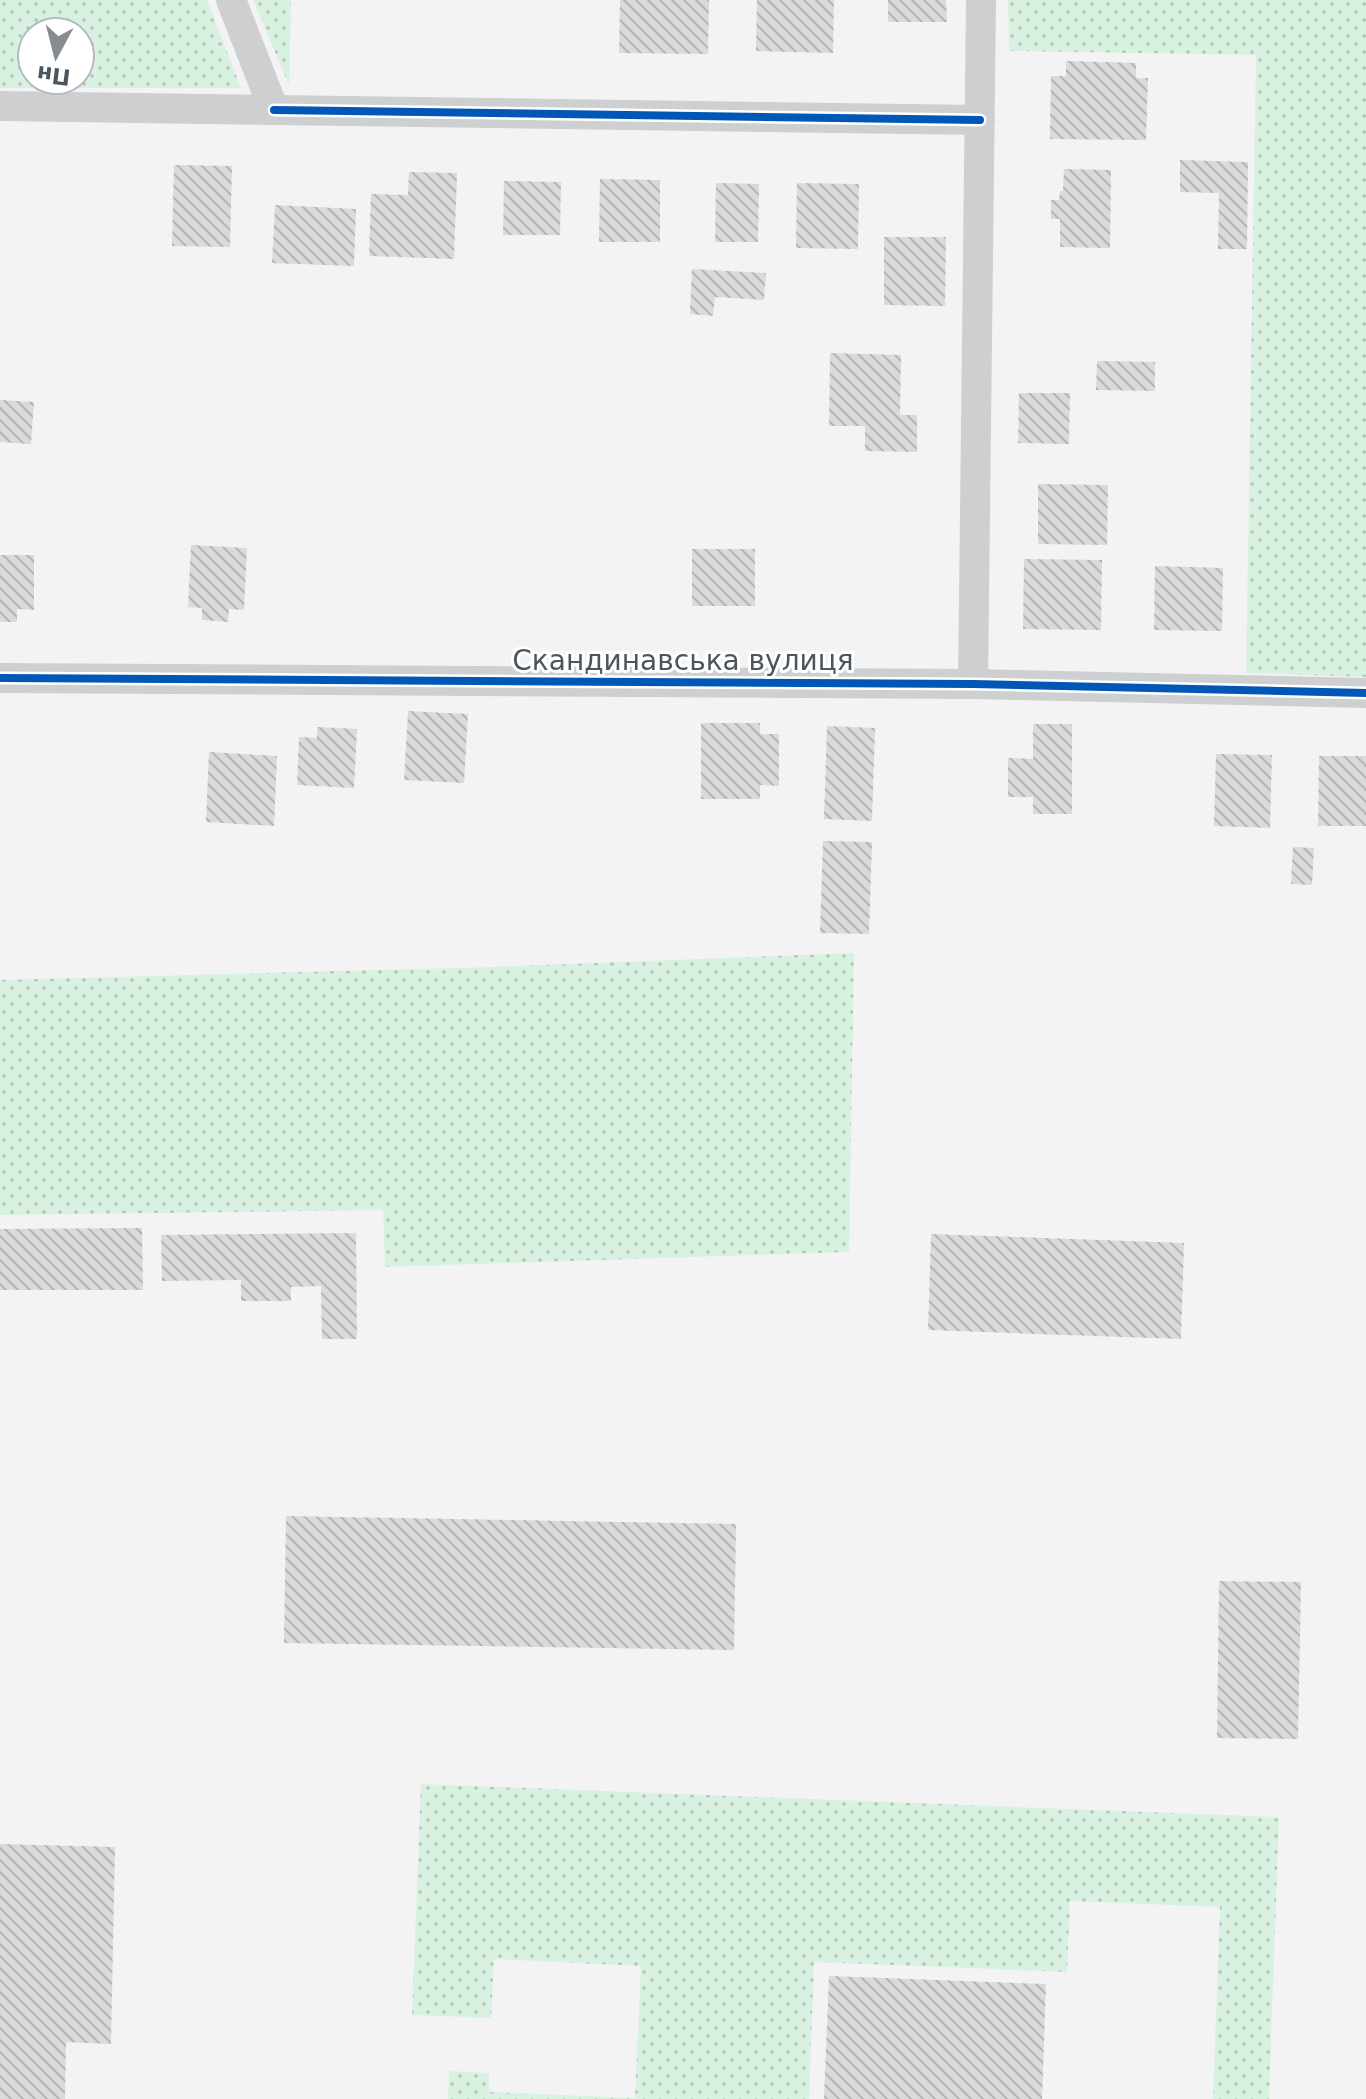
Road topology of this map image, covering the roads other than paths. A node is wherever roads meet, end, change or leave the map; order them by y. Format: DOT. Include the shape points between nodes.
graph roads {
  1 [pos="231,0"];
  2 [pos="981,0"];
  3 [pos="0,106"];
  4 [pos="274,110"];
  5 [pos="980,120"];
  6 [pos="0,678"];
  7 [pos="973,684"];
  8 [pos="1366,693"];
  1 -- 4 [label="street"];
  2 -- 5 [label="street"];
  3 -- 4 [label="street"];
  4 -- 5 [label="street"];
  5 -- 7 [label="street"];
  6 -- 7 [label="street, Скандинавська вулиця"];
  7 -- 8 [label="street, Скандинавська вулиця"];
}
